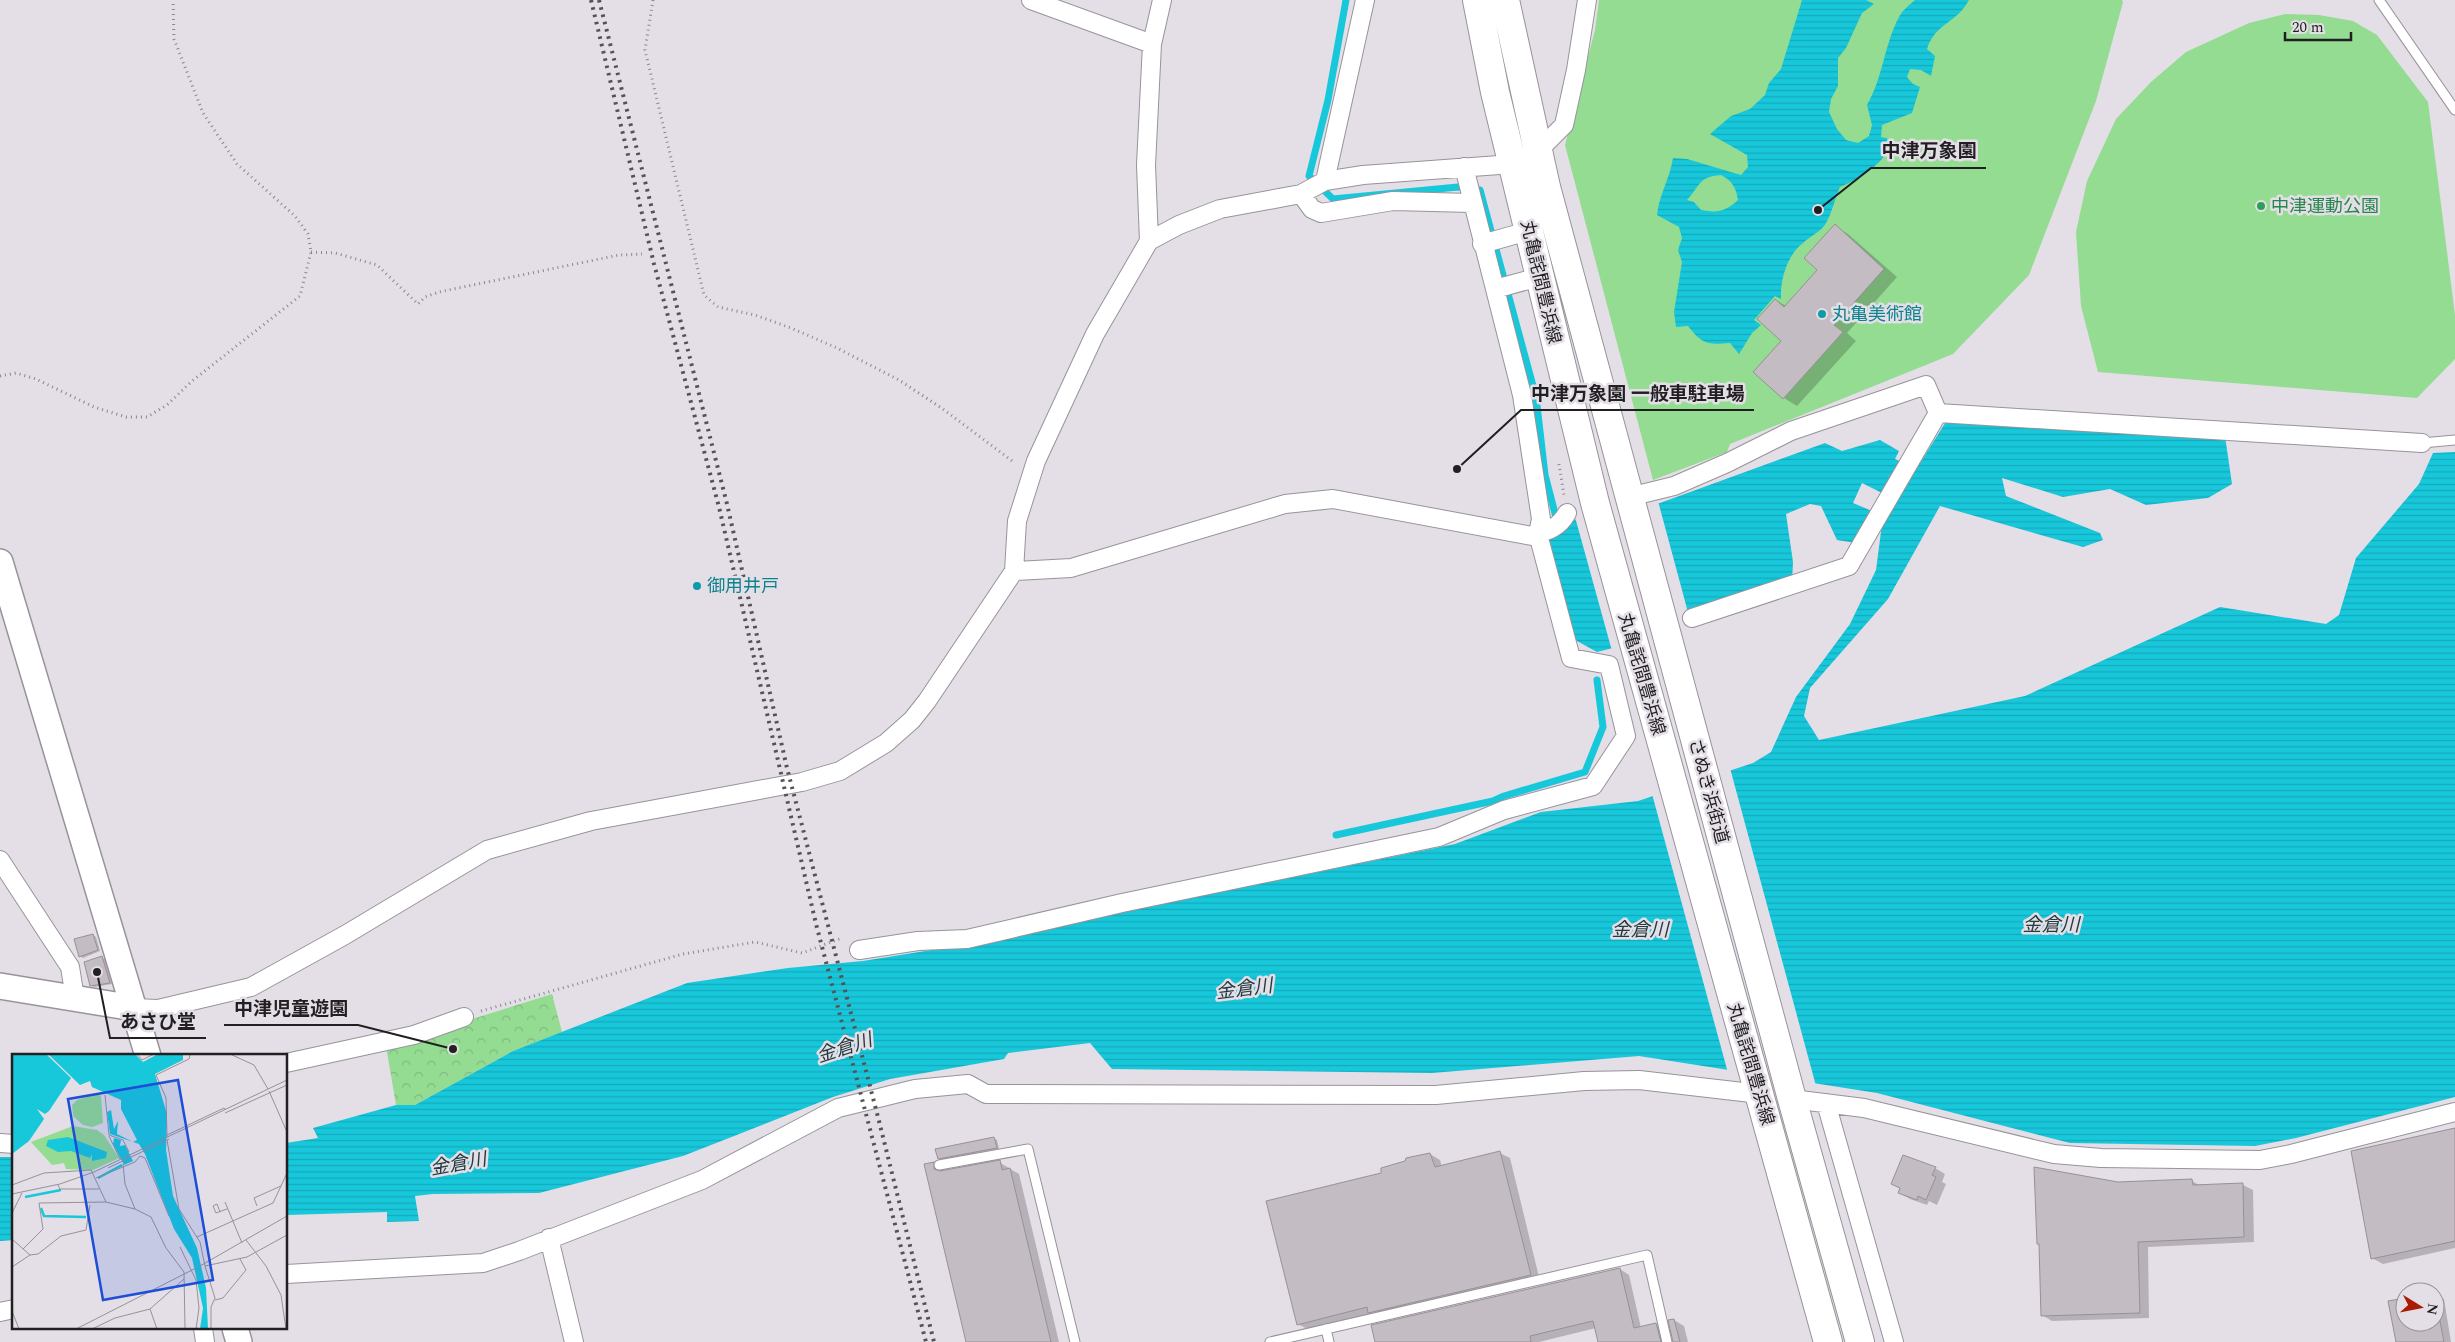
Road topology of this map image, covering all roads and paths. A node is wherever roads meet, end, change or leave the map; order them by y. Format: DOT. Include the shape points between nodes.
graph roads {
  1 [pos="173,0"];
  2 [pos="653,0"];
  3 [pos="1031,0"];
  4 [pos="1162,0"];
  5 [pos="1365,0"];
  6 [pos="1477,0"];
  7 [pos="1505,0"];
  8 [pos="1587,0"];
  9 [pos="2379,0"];
  10 [pos="1152,44"];
  11 [pos="2455,110"];
  12 [pos="1525,158"];
  13 [pos="1466,173"];
  14 [pos="1315,186"];
  15 [pos="1472,200"];
  16 [pos="1501,239"];
  17 [pos="1149,241"];
  18 [pos="311,252"];
  19 [pos="642,254"];
  20 [pos="1512,284"];
  21 [pos="0,376"];
  22 [pos="1938,413"];
  23 [pos="2455,440"];
  24 [pos="2422,443"];
  25 [pos="1559,468"];
  26 [pos="1031,476"];
  27 [pos="1628,497"];
  28 [pos="1555,524"];
  29 [pos="0,562"];
  30 [pos="1014,571"];
  31 [pos="1692,618"];
  32 [pos="0,860"];
  33 [pos="847,937"];
  34 [pos="859,950"];
  35 [pos="0,986"];
  36 [pos="75,998"];
  37 [pos="134,1008"];
  38 [pos="464,1017"];
  39 [pos="147,1054"];
  40 [pos="288,1063"];
  41 [pos="1757,1086"];
  42 [pos="1791,1092"];
  43 [pos="1826,1103"];
  44 [pos="2455,1112"];
  45 [pos="939,1165"];
  46 [pos="549,1238"];
  47 [pos="288,1274"];
  48 [pos="1326,1329"];
  49 [pos="574,1342"];
  50 [pos="1075,1342"];
  51 [pos="1270,1342"];
  52 [pos="1329,1342"];
  53 [pos="1667,1342"];
  54 [pos="1828,1342"];
  55 [pos="1860,1342"];
  56 [pos="1894,1342"];
  1 -- 18 [label="path" via="174,39 203,113 237,164 295,216 308,234"];
  2 -- 26 [label="path" via="645,50 704,295 718,307 756,315 791,328 899,380 990,442"];
  3 -- 10 [label="street"];
  4 -- 10 [label="street"];
  5 -- 14 [label="street"];
  6 -- 12 [label="main road, 丸亀詫間豊浜線" via="1495,92"];
  7 -- 12 [label="main road, 丸亀詫間豊浜線"];
  8 -- 12 [label="street" via="1564,124"];
  9 -- 11 [label="lane"];
  10 -- 17 [label="street" via="1146,165"];
  12 -- 13 [label="street"];
  12 -- 16 [label="main road, 丸亀詫間豊浜線"];
  12 -- 27 [label="main road, 丸亀詫間豊浜線"];
  13 -- 14 [label="street"];
  13 -- 15 [label="street"];
  14 -- 15 [label="street" via="1312,209 1321,213 1393,201"];
  14 -- 17 [label="street" via="1220,209"];
  15 -- 16 [label="street"];
  16 -- 20 [label="main road, 丸亀詫間豊浜線"];
  16 -- 20 [label="street"];
  17 -- 26 [label="street" via="1095,334"];
  18 -- 19 [label="path" via="335,253 377,265 418,304 425,297 439,292 619,255"];
  18 -- 21 [label="path" via="300,296 192,381 167,405 147,417 126,417 94,407 16,373"];
  20 -- 28 [label="street" via="1522,395 1541,519"];
  20 -- 41 [label="main road, 丸亀詫間豊浜線" via="1595,503"];
  22 -- 24 [label="street"];
  22 -- 27 [label="street" via="1926,385 1791,431 1674,486"];
  22 -- 31 [label="street" via="1849,566"];
  23 -- 24 [label="lane"];
  25 -- 28 [label="path"];
  26 -- 30 [label="street" via="1017,521"];
  27 -- 42 [label="main road, さぬき浜街道"];
  28 -- 30 [label="street" via="1532,536 1481,522 1333,499 1285,504 1072,568"];
  28 -- 34 [label="street" via="1571,658 1609,665 1626,736 1593,786 1504,810 1439,838 1122,903 967,939 918,941"];
  29 -- 37 [label="street"];
  30 -- 37 [label="street" via="912,720 886,743 840,771 802,782 591,821 487,850 252,987 158,1009"];
  32 -- 36 [label="street" via="70,968"];
  33 -- 38 [label="path" via="802,952 755,942 683,954"];
  35 -- 36 [label="street"];
  36 -- 37 [label="street"];
  37 -- 39 [label="street"];
  38 -- 40 [label="street" via="414,1035"];
  41 -- 46 [label="street" via="1639,1080 1584,1081 1436,1095 986,1094 968,1084 915,1089 838,1108 702,1180"];
  41 -- 54 [label="main road, 丸亀詫間豊浜線"];
  42 -- 43 [label="street"];
  42 -- 55 [label="main road, 丸亀詫間豊浜線"];
  43 -- 44 [label="street" via="1864,1108 2054,1154 2101,1158 2260,1160"];
  43 -- 56 [label="street"];
  45 -- 50 [label="lane" via="1028,1149"];
  46 -- 47 [label="street" via="483,1262"];
  46 -- 49 [label="street"];
  48 -- 51 [label="lane"];
  48 -- 52 [label="lane"];
  48 -- 53 [label="lane" via="1647,1255"];
}
